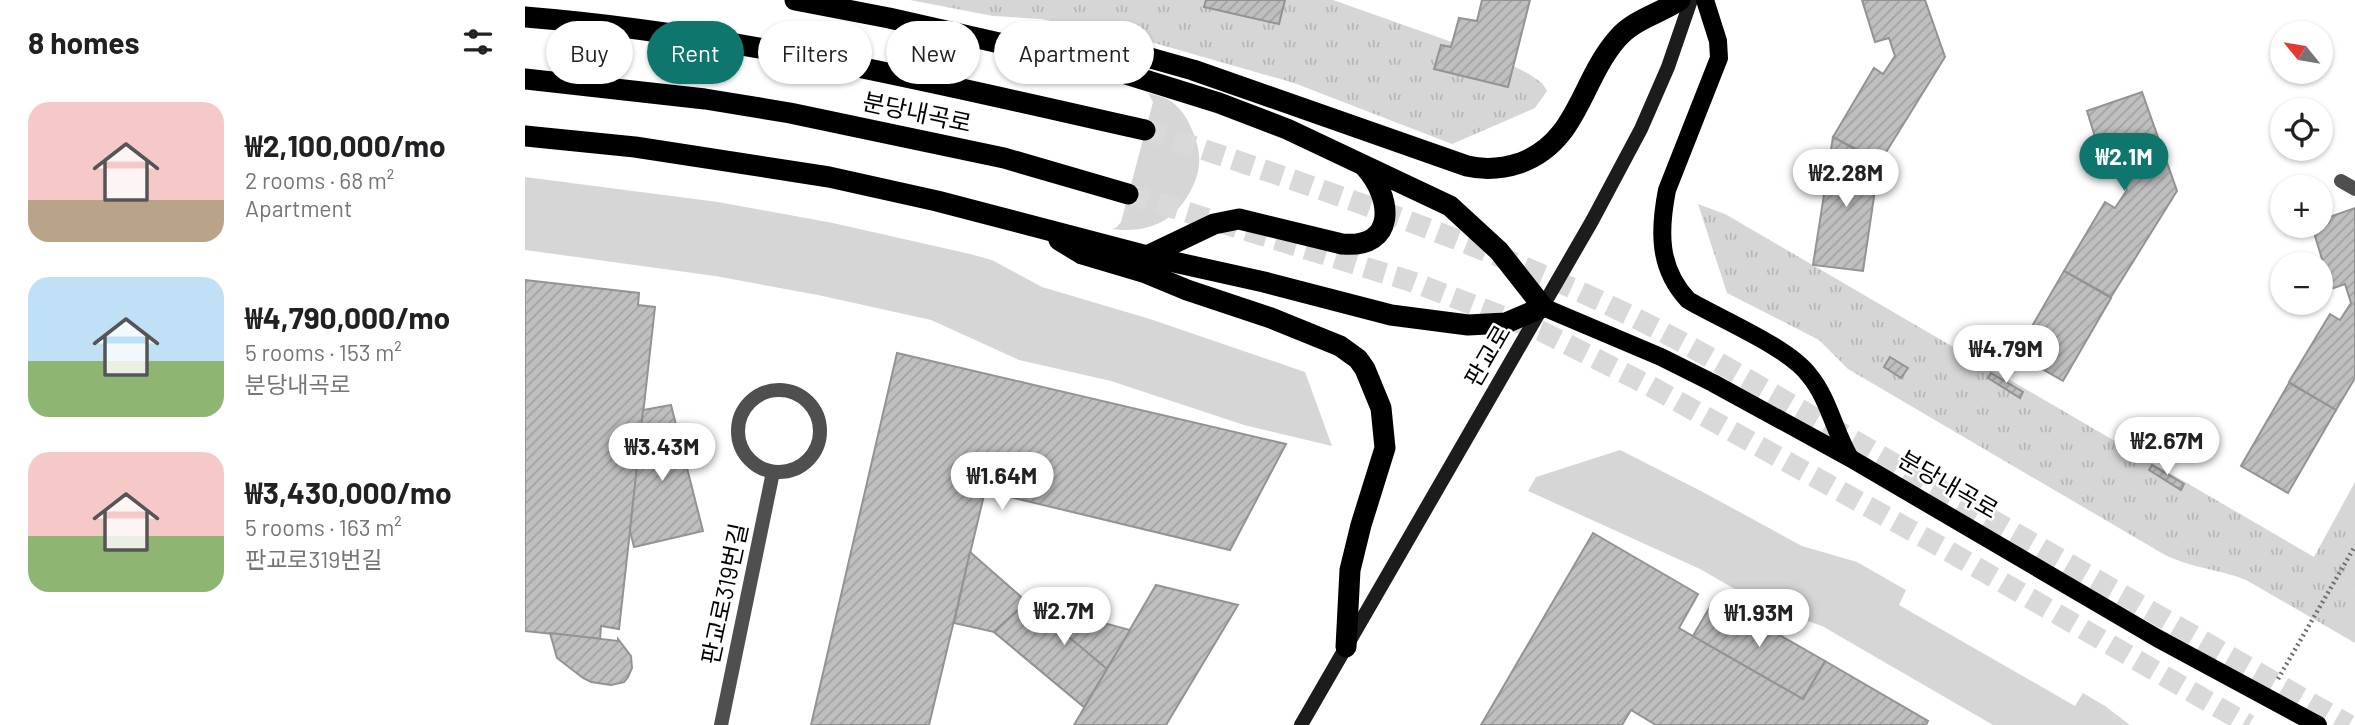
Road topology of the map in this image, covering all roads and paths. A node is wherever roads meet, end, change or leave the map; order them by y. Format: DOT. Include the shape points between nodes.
graph roads {
  1 [pos="795,0"];
  2 [pos="1680,0"];
  3 [pos="1691,0"];
  4 [pos="1705,0"];
  5 [pos="525,17"];
  6 [pos="994,42"];
  7 [pos="1154,60"];
  8 [pos="525,79"];
  9 [pos="1154,81"];
  10 [pos="1145,130"];
  11 [pos="525,136"];
  12 [pos="1361,163"];
  13 [pos="2341,181"];
  14 [pos="2355,189"];
  15 [pos="1128,194"];
  16 [pos="1043,228"];
  17 [pos="1147,256"];
  18 [pos="1543,307"];
  19 [pos="1850,458"];
  20 [pos="773,472"];
  21 [pos="2355,547"];
  22 [pos="1346,647"];
  23 [pos="2278,680"];
  24 [pos="721,725"];
  25 [pos="1301,725"];
  26 [pos="2318,725"];
  1 -- 6 [label="highway"];
  2 -- 7 [label="highway" via="1643,18 1620,36 1598,64 1579,105 1552,145 1513,166 1486,169 1456,163"];
  3 -- 18 [label="main road, 판교로" via="1641,129"];
  4 -- 19 [label="main road" via="1719,58 1667,190 1662,245 1669,275 1688,300 1785,354 1809,374"];
  5 -- 10 [label="highway, 분당내곡로" via="803,55"];
  8 -- 15 [label="highway, 분당내곡로" via="790,113 1004,158"];
  9 -- 12 [label="highway" via="1287,129"];
  11 -- 16 [label="highway" via="635,147 829,177"];
  12 -- 17 [label="highway" via="1379,185 1385,205 1384,221 1372,240 1342,244 1239,219 1214,223"];
  12 -- 18 [label="highway" via="1450,206 1499,251"];
  13 -- 14 [label="street"];
  16 -- 17 [label="highway"];
  16 -- 22 [label="highway" via="1082,254 1271,318 1340,346 1358,359 1381,408 1385,448 1350,570"];
  17 -- 18 [label="highway" via="1431,321 1506,323"];
  18 -- 19 [label="main road, 분당내곡로" via="1713,383"];
  18 -- 22 [label="main road, 판교로"];
  19 -- 26 [label="main road, 분당내곡로" via="2157,638"];
  20 -- 20 [label="street" via="800,466 818,444 818,416 801,395 787,390 760,393 742,411 738,423 737,436 745,456"];
  20 -- 24 [label="street, 판교로319번길"];
  21 -- 23 [label="path"];
  22 -- 25 [label="main road, 판교로"];
}
